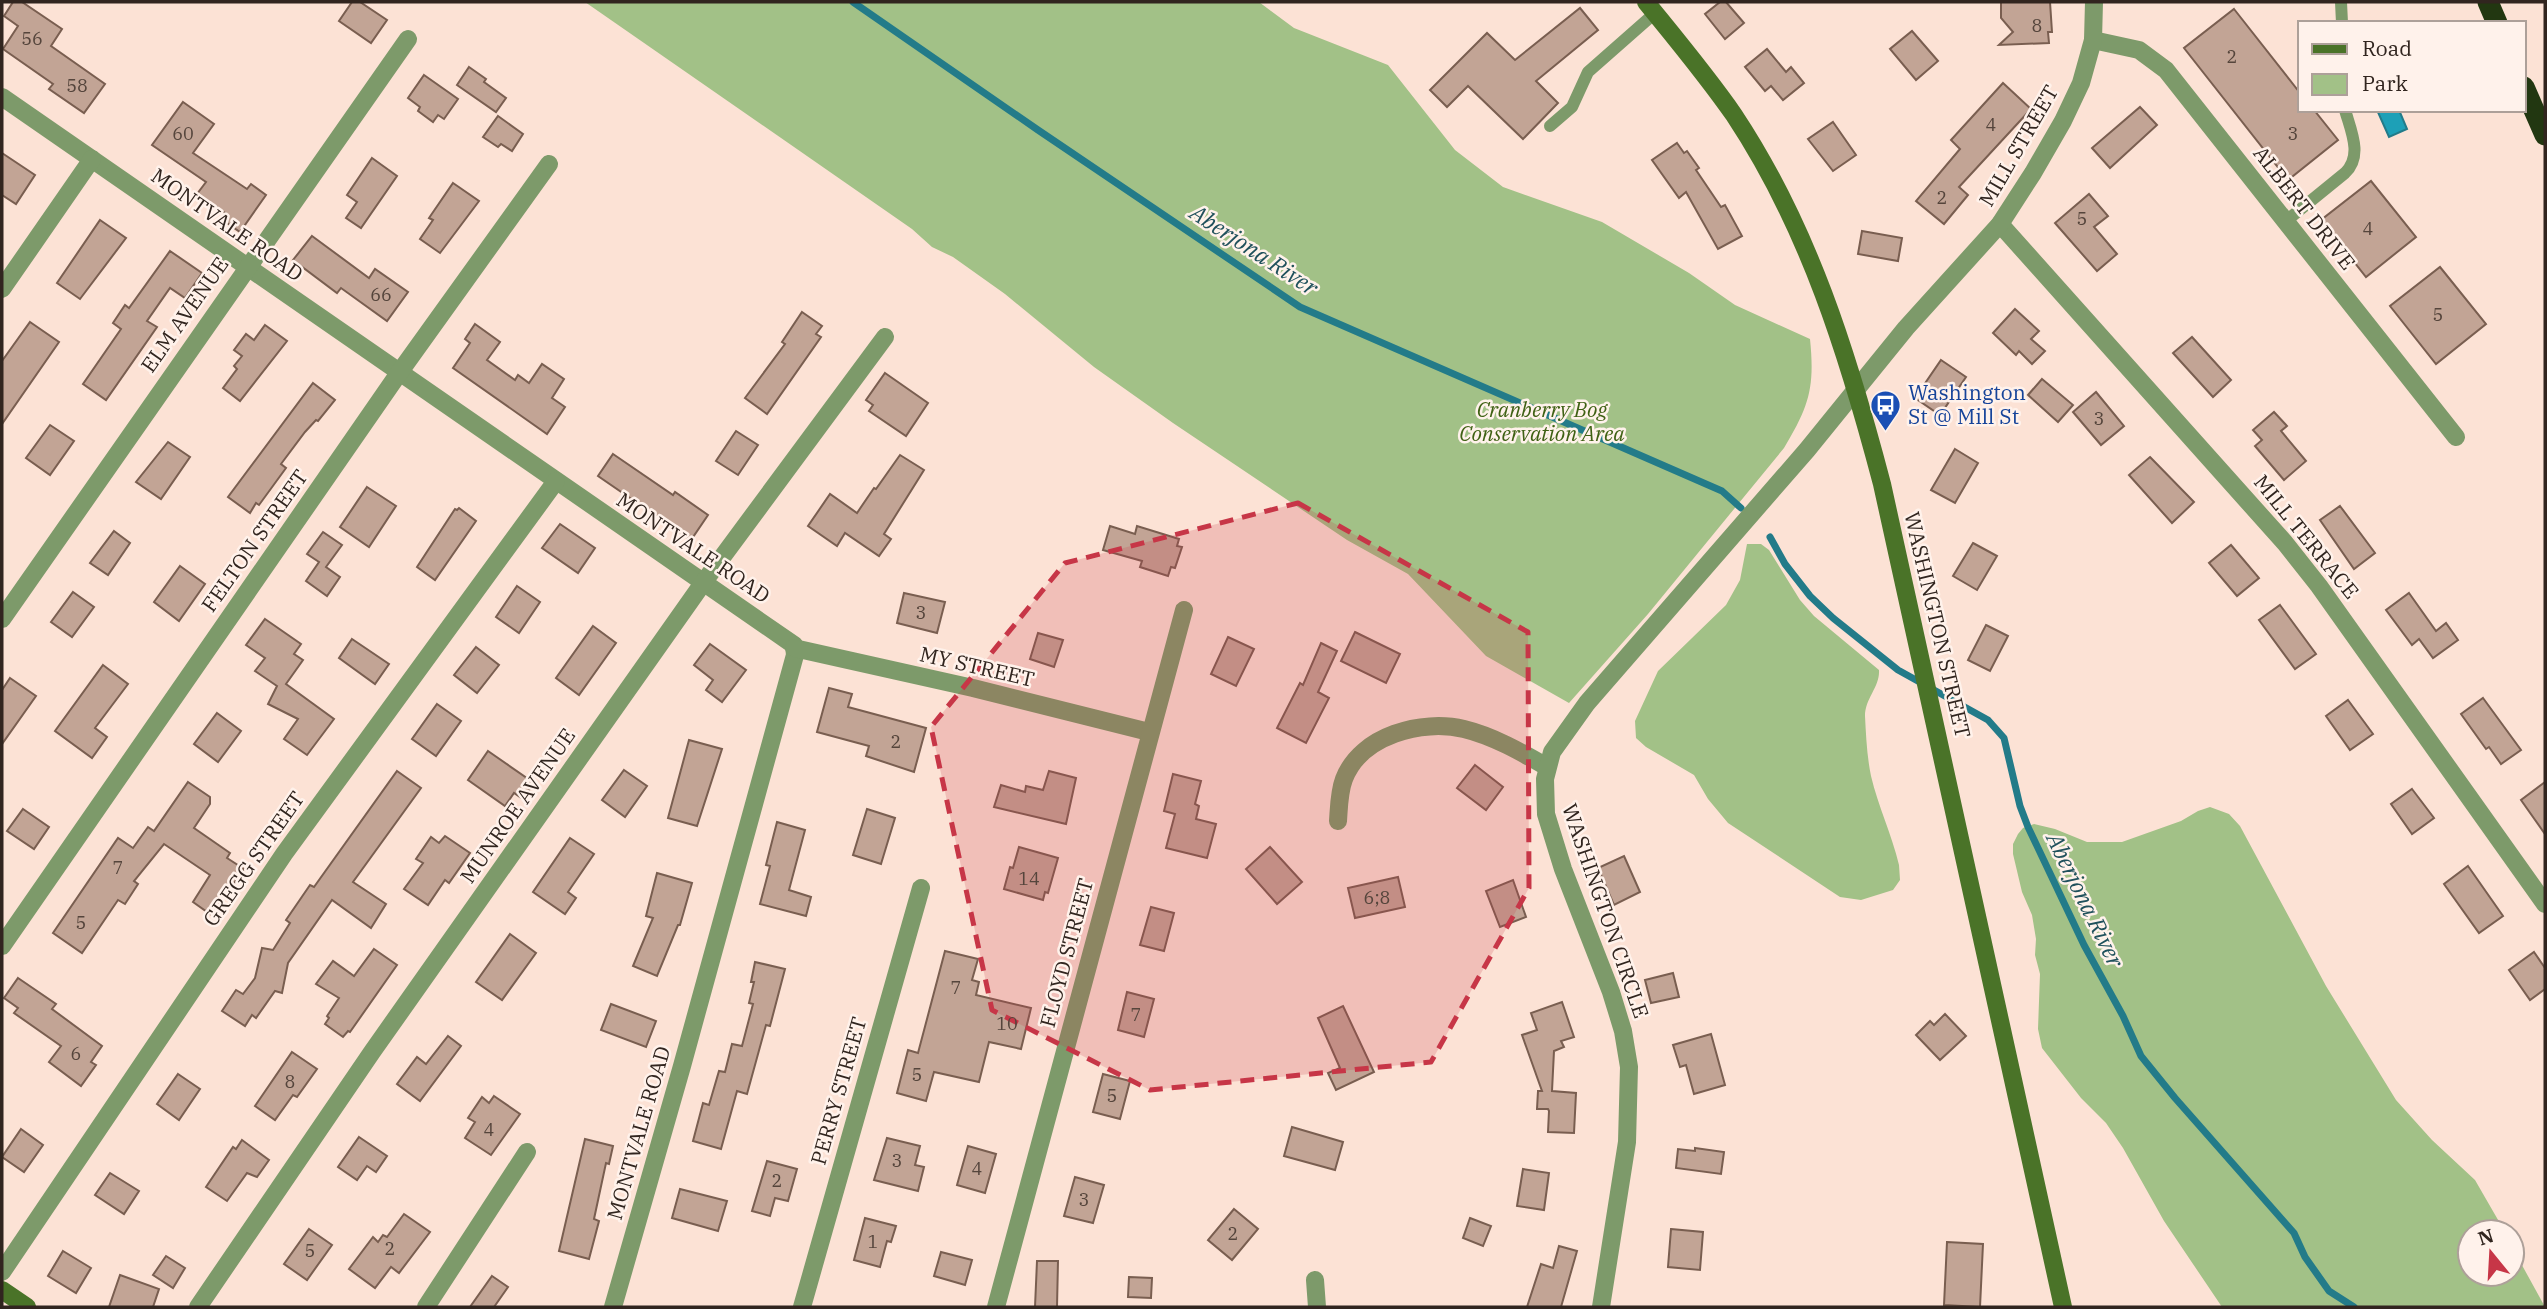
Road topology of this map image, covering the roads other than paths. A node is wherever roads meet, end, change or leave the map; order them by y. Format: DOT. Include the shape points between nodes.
graph roads {
  1 [pos="2094,2"];
  2 [pos="2342,2"];
  3 [pos="2488,2"];
  4 [pos="1650,7"];
  5 [pos="2342,21"];
  6 [pos="2496,21"];
  7 [pos="408,39"];
  8 [pos="2093,40"];
  9 [pos="2526,92"];
  10 [pos="2,96"];
  11 [pos="2346,112"];
  12 [pos="1550,126"];
  13 [pos="2545,135"];
  14 [pos="92,159"];
  15 [pos="550,164"];
  16 [pos="2286,221"];
  17 [pos="2000,224"];
  18 [pos="247,267"];
  19 [pos="2,289"];
  20 [pos="884,337"];
  21 [pos="400,373"];
  22 [pos="1856,387"];
  23 [pos="2456,437"];
  24 [pos="556,481"];
  25 [pos="703,583"];
  26 [pos="1184,610"];
  27 [pos="2,620"];
  28 [pos="794,648"];
  29 [pos="1149,732"];
  30 [pos="1547,767"];
  31 [pos="1339,821"];
  32 [pos="921,888"];
  33 [pos="2545,904"];
  34 [pos="2,946"];
  35 [pos="527,1152"];
  36 [pos="2,1272"];
  37 [pos="1315,1280"];
  38 [pos="2,1290"];
  39 [pos="27,1307"];
  40 [pos="198,1307"];
  41 [pos="426,1307"];
  42 [pos="613,1307"];
  43 [pos="802,1307"];
  44 [pos="996,1307"];
  45 [pos="1317,1307"];
  46 [pos="1601,1307"];
  47 [pos="2063,1307"];
  1 -- 8 [label="street, MILL STREET"];
  2 -- 5 [label="lane"];
  3 -- 6 [label="highway"];
  4 -- 12 [label="lane" via="1588,72 1572,107"];
  4 -- 22 [label="main road, WASHINGTON STREET" via="1733,115 1770,175 1815,270"];
  7 -- 18 [label="street, ELM AVENUE"];
  8 -- 16 [label="street, ALBERT DRIVE" via="2139,50 2166,70"];
  8 -- 17 [label="street, MILL STREET" via="2081,83 2063,121"];
  9 -- 13 [label="highway"];
  10 -- 14 [label="street, MONTVALE ROAD"];
  11 -- 16 [label="lane" via="2356,152 2353,164"];
  14 -- 18 [label="street, MONTVALE ROAD"];
  14 -- 19 [label="street"];
  15 -- 21 [label="street, FELTON STREET"];
  16 -- 23 [label="street, ALBERT DRIVE"];
  17 -- 22 [label="street, MILL STREET"];
  17 -- 33 [label="street, MILL TERRACE" via="2285,543"];
  18 -- 21 [label="street, MONTVALE ROAD"];
  18 -- 27 [label="street, ELM AVENUE"];
  20 -- 25 [label="street, MUNROE AVENUE"];
  21 -- 24 [label="street, MONTVALE ROAD"];
  21 -- 34 [label="street, FELTON STREET"];
  22 -- 30 [label="street, WASHINGTON CIRCLE" via="1807,450 1579,711"];
  22 -- 47 [label="main road, WASHINGTON STREET" via="1882,484"];
  24 -- 25 [label="street, MONTVALE ROAD"];
  24 -- 36 [label="street, GREGG STREET" via="284,853"];
  25 -- 28 [label="street, MONTVALE ROAD" via="788,639"];
  25 -- 40 [label="street, MUNROE AVENUE"];
  26 -- 29 [label="street, FLOYD STREET"];
  28 -- 29 [label="street, MY STREET"];
  28 -- 42 [label="street, MONTVALE ROAD"];
  29 -- 44 [label="street, FLOYD STREET"];
  30 -- 31 [label="street" via="1463,729 1433,726 1400,731 1375,744 1349,768 1342,784"];
  30 -- 46 [label="street, WASHINGTON CIRCLE" via="1544,802 1549,826 1611,992 1629,1067 1625,1164"];
  32 -- 43 [label="street, PERRY STREET"];
  35 -- 41 [label="street"];
  37 -- 45 [label="street"];
  38 -- 39 [label="main road"];
}
